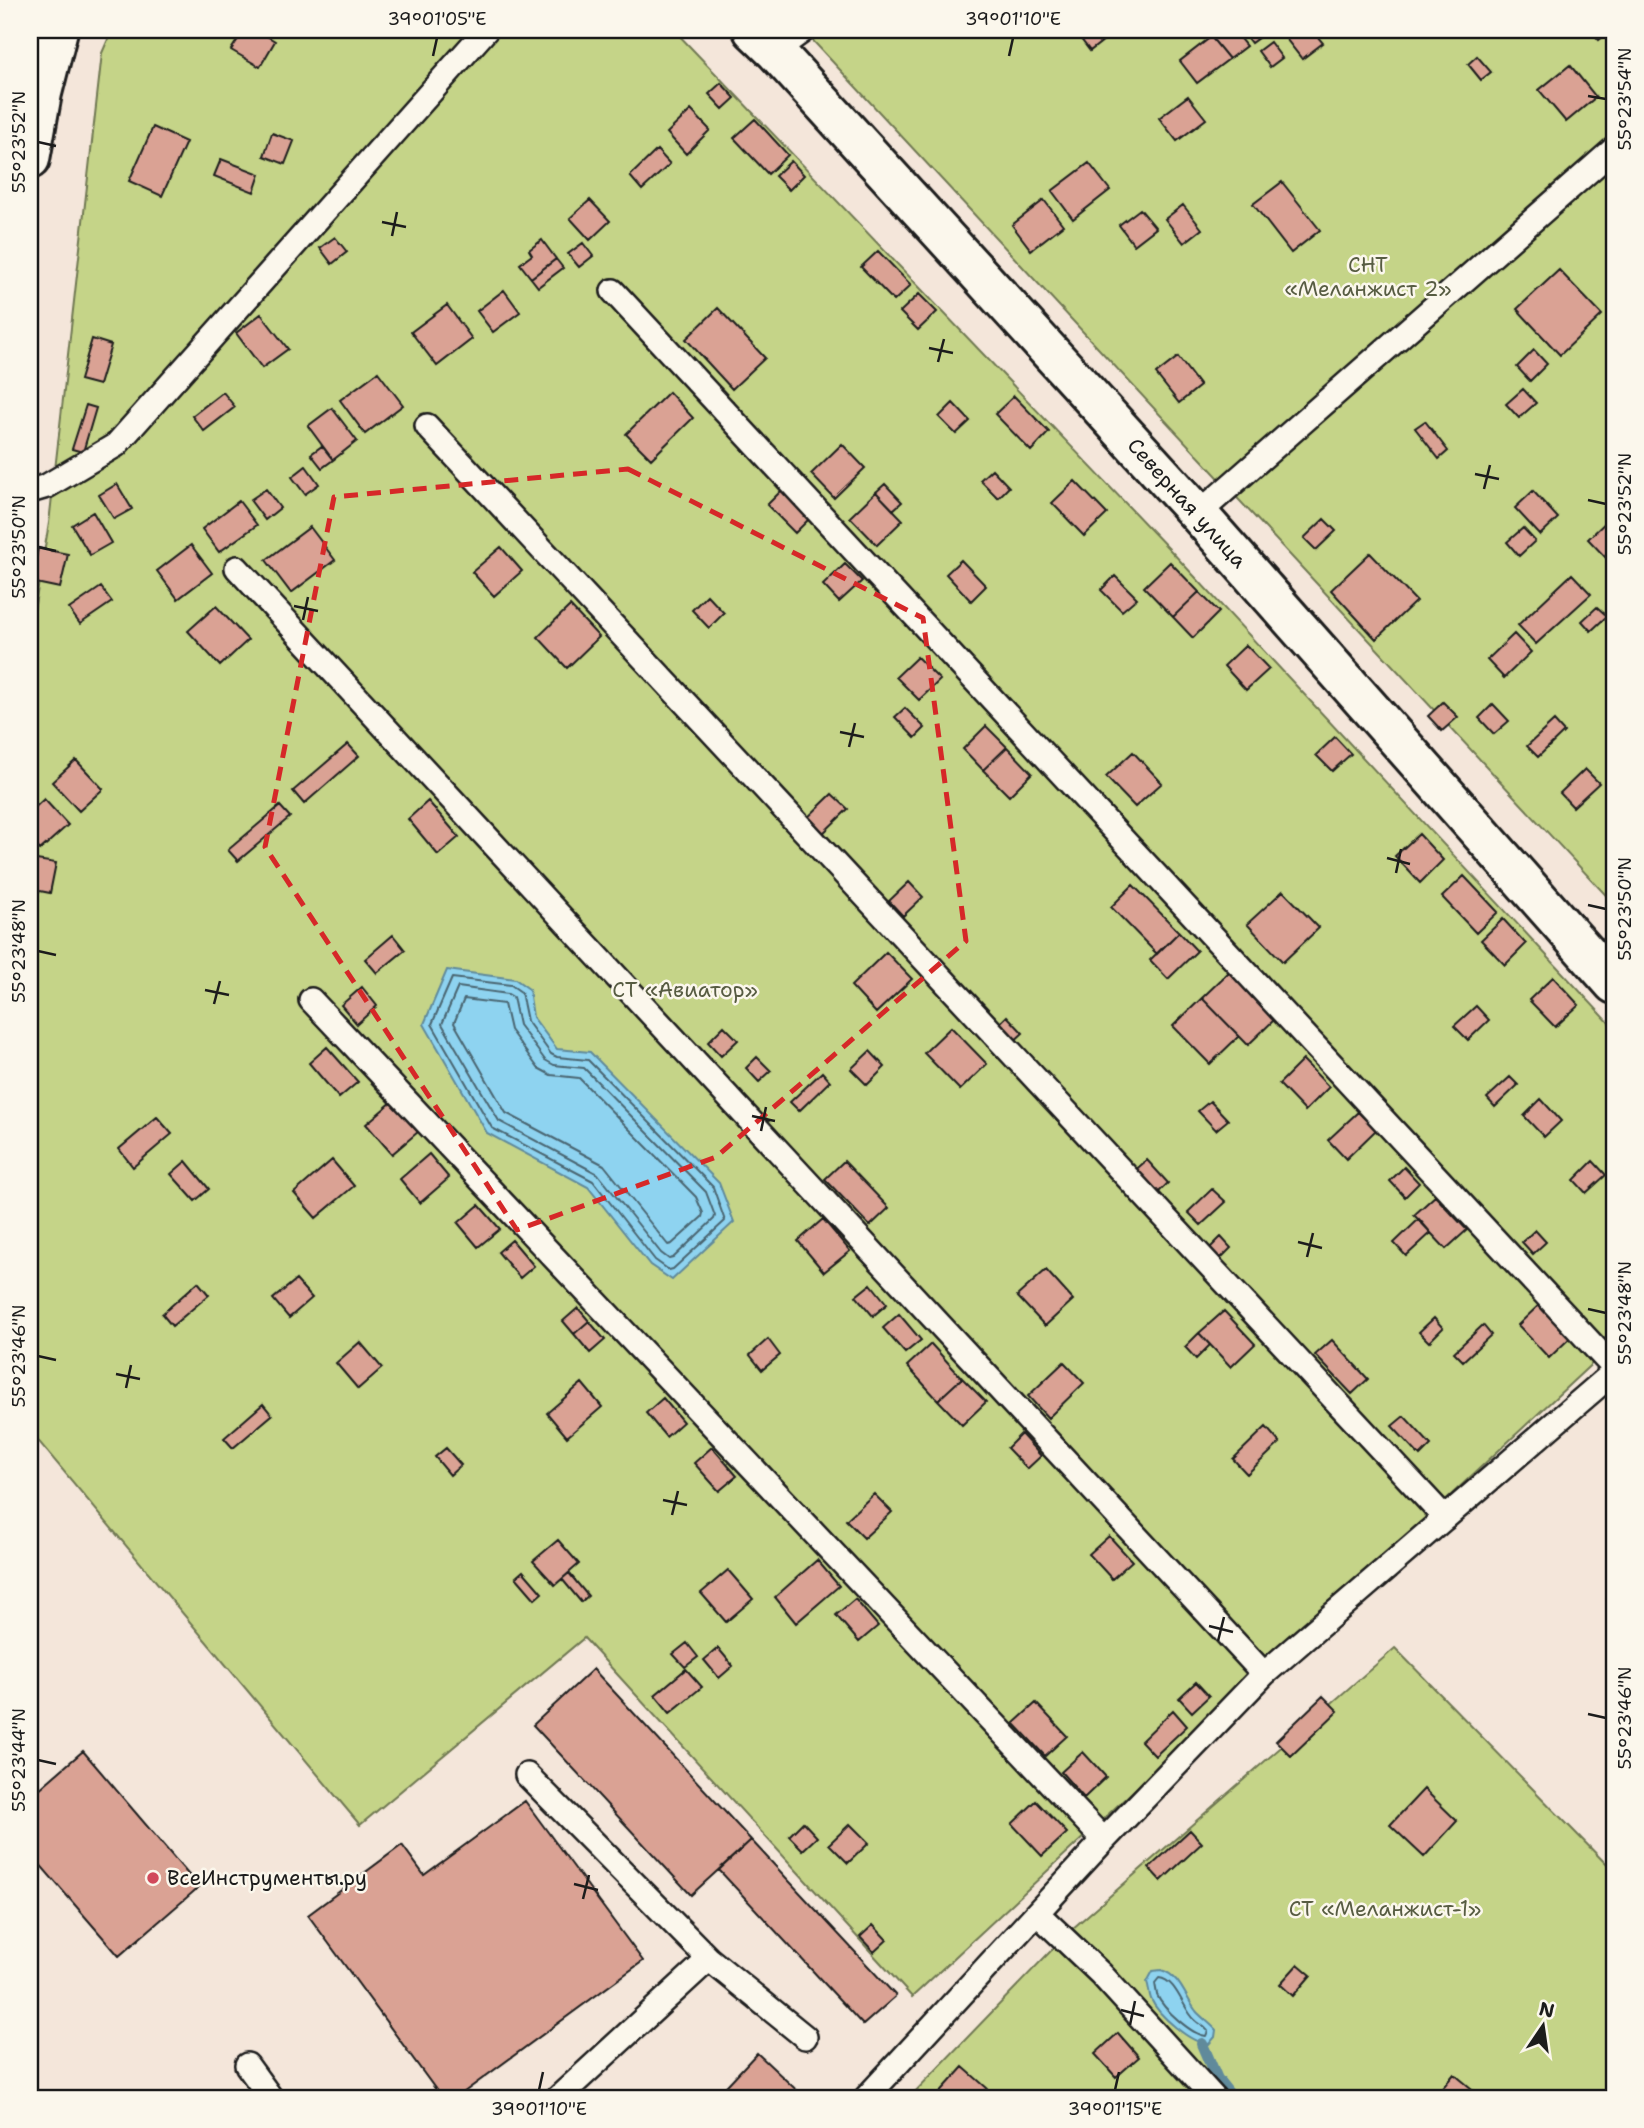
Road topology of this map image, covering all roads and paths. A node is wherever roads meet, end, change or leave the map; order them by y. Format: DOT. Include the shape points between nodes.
graph roads {
  1 [pos="58,30"];
  2 [pos="486,30"];
  3 [pos="777,37"];
  4 [pos="1614,149"];
  5 [pos="30,159"];
  6 [pos="612,291"];
  7 [pos="427,426"];
  8 [pos="30,491"];
  9 [pos="1198,514"];
  10 [pos="237,568"];
  11 [pos="1614,984"];
  12 [pos="311,1000"];
  13 [pos="1614,1370"];
  14 [pos="1445,1518"];
  15 [pos="1264,1674"];
  16 [pos="527,1775"];
  17 [pos="1104,1840"];
  18 [pos="1037,1913"];
  19 [pos="709,1959"];
  20 [pos="805,2037"];
  21 [pos="247,2065"];
  22 [pos="271,2098"];
  23 [pos="558,2098"];
  24 [pos="866,2098"];
  25 [pos="1214,2098"];
  1 -- 5 [label="street"];
  2 -- 8 [label="lane" via="116,445 47,486"];
  3 -- 9 [label="street, Северная улица"];
  4 -- 9 [label="lane"];
  6 -- 13 [label="lane"];
  7 -- 14 [label="lane"];
  9 -- 11 [label="street, Северная улица"];
  10 -- 15 [label="lane"];
  12 -- 17 [label="lane"];
  13 -- 14 [label="lane"];
  14 -- 15 [label="lane"];
  15 -- 17 [label="lane"];
  16 -- 19 [label="lane"];
  17 -- 18 [label="lane"];
  18 -- 24 [label="lane"];
  18 -- 25 [label="lane" via="1101,1974"];
  19 -- 20 [label="lane"];
  19 -- 23 [label="lane"];
  21 -- 22 [label="lane"];
}
